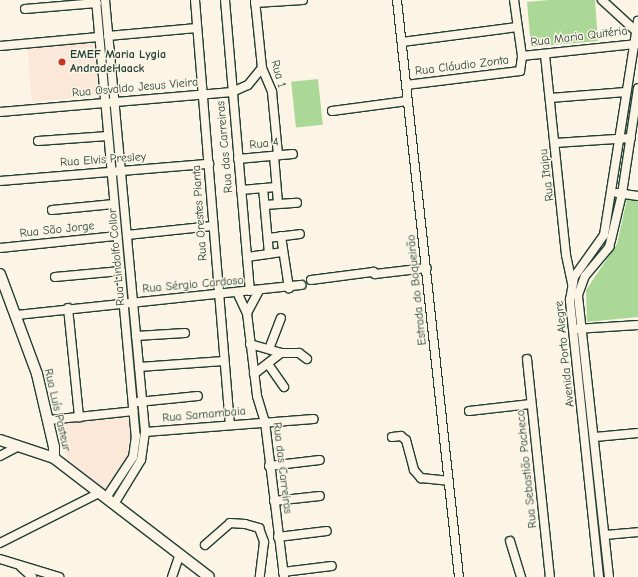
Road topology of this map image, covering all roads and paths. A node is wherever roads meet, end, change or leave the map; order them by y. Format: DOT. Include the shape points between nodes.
graph roads {
  1 [pos="105,0"];
  2 [pos="195,0"];
  3 [pos="225,0"];
  4 [pos="303,0"];
  5 [pos="397,0"];
  6 [pos="514,0"];
  7 [pos="602,0"];
  8 [pos="255,1"];
  9 [pos="96,2"];
  10 [pos="25,9"];
  11 [pos="638,21"];
  12 [pos="517,27"];
  13 [pos="197,28"];
  14 [pos="637,32"];
  15 [pos="108,36"];
  16 [pos="99,37"];
  17 [pos="402,42"];
  18 [pos="636,44"];
  19 [pos="0,46"];
  20 [pos="545,55"];
  21 [pos="522,56"];
  22 [pos="262,68"];
  23 [pos="406,85"];
  24 [pos="638,88"];
  25 [pos="232,92"];
  26 [pos="626,92"];
  27 [pos="203,94"];
  28 [pos="550,98"];
  29 [pos="114,101"];
  30 [pos="407,101"];
  31 [pos="105,102"];
  32 [pos="332,111"];
  33 [pos="0,112"];
  34 [pos="108,136"];
  35 [pos="619,137"];
  36 [pos="631,138"];
  37 [pos="38,141"];
  38 [pos="555,143"];
  39 [pos="293,154"];
  40 [pos="276,155"];
  41 [pos="238,159"];
  42 [pos="208,164"];
  43 [pos="111,170"];
  44 [pos="121,171"];
  45 [pos="0,181"];
  46 [pos="276,187"];
  47 [pos="263,188"];
  48 [pos="241,190"];
  49 [pos="611,192"];
  50 [pos="622,194"];
  51 [pos="638,196"];
  52 [pos="278,203"];
  53 [pos="297,203"];
  54 [pos="114,204"];
  55 [pos="265,204"];
  56 [pos="52,210"];
  57 [pos="213,226"];
  58 [pos="300,234"];
  59 [pos="127,235"];
  60 [pos="117,236"];
  61 [pos="281,236"];
  62 [pos="268,238"];
  63 [pos="0,248"];
  64 [pos="282,252"];
  65 [pos="269,254"];
  66 [pos="566,255"];
  67 [pos="247,257"];
  68 [pos="586,259"];
  69 [pos="427,268"];
  70 [pos="121,271"];
  71 [pos="0,274"];
  72 [pos="55,277"];
  73 [pos="311,280"];
  74 [pos="301,285"];
  75 [pos="576,287"];
  76 [pos="289,288"];
  77 [pos="259,290"];
  78 [pos="250,291"];
  79 [pos="237,292"];
  80 [pos="218,295"];
  81 [pos="133,302"];
  82 [pos="124,304"];
  83 [pos="68,308"];
  84 [pos="247,313"];
  85 [pos="16,315"];
  86 [pos="282,318"];
  87 [pos="638,325"];
  88 [pos="577,329"];
  89 [pos="185,333"];
  90 [pos="136,336"];
  91 [pos="250,344"];
  92 [pos="269,349"];
  93 [pos="281,353"];
  94 [pos="307,359"];
  95 [pos="527,359"];
  96 [pos="224,361"];
  97 [pos="268,364"];
  98 [pos="139,368"];
  99 [pos="254,374"];
  100 [pos="284,387"];
  101 [pos="198,396"];
  102 [pos="142,401"];
  103 [pos="532,404"];
  104 [pos="133,407"];
  105 [pos="469,411"];
  106 [pos="588,414"];
  107 [pos="79,417"];
  108 [pos="48,420"];
  109 [pos="314,420"];
  110 [pos="265,422"];
  111 [pos="230,424"];
  112 [pos="145,432"];
  113 [pos="638,433"];
  114 [pos="392,437"];
  115 [pos="594,437"];
  116 [pos="0,440"];
  117 [pos="19,446"];
  118 [pos="0,456"];
  119 [pos="54,458"];
  120 [pos="320,460"];
  121 [pos="269,466"];
  122 [pos="448,481"];
  123 [pos="600,486"];
  124 [pos="590,488"];
  125 [pos="320,496"];
  126 [pos="106,498"];
  127 [pos="274,500"];
  128 [pos="327,531"];
  129 [pos="638,532"];
  130 [pos="604,535"];
  131 [pos="278,537"];
  132 [pos="510,540"];
  133 [pos="0,544"];
  134 [pos="205,545"];
  135 [pos="180,554"];
  136 [pos="0,559"];
  137 [pos="607,562"];
  138 [pos="597,563"];
  139 [pos="19,566"];
  140 [pos="332,566"];
  141 [pos="284,574"];
  142 [pos="44,575"];
  143 [pos="32,577"];
  144 [pos="59,577"];
  145 [pos="172,577"];
  146 [pos="209,577"];
  147 [pos="260,577"];
  148 [pos="458,577"];
  149 [pos="521,577"];
  150 [pos="550,577"];
  151 [pos="599,577"];
  152 [pos="609,577"];
  1 -- 15 [label="street, Rua Lindolfo Collor"];
  2 -- 13 [label="street, Rua Orestes Pianta"];
  3 -- 25 [label="street, Rua das Carreiras"];
  4 -- 8 [label="street"];
  5 -- 17 [label="street, Estrada do Boqueirão"];
  6 -- 12 [label="street"];
  7 -- 14 [label="street"];
  8 -- 22 [label="street, Rua 1"];
  9 -- 10 [label="street"];
  9 -- 16 [label="street, Rua Lindolfo Collor"];
  11 -- 14 [label="street, Avenida Porto Alegre"];
  12 -- 17 [label="street"];
  12 -- 21 [label="street"];
  13 -- 15 [label="street"];
  13 -- 27 [label="street, Rua Orestes Pianta"];
  14 -- 18 [label="street, Avenida Porto Alegre"];
  15 -- 29 [label="street, Rua Lindolfo Collor"];
  16 -- 19 [label="street"];
  16 -- 31 [label="street, Rua Lindolfo Collor"];
  17 -- 23 [label="street, Estrada do Boqueirão"];
  18 -- 20 [label="street, Rua Maria Quitéria"];
  18 -- 26 [label="street, Avenida Porto Alegre"];
  20 -- 21 [label="street, Rua Maria Quitéria"];
  20 -- 28 [label="street, Rua Itaipu"];
  21 -- 23 [label="street, Rua Cláudio Zonta" via="520,71"];
  22 -- 25 [label="street, Rua Osvaldo Jesus Vieira" via="248,85"];
  22 -- 40 [label="street, Rua 1" via="272,92"];
  23 -- 30 [label="street, Estrada do Boqueirão"];
  24 -- 36 [label="street, Avenida Porto Alegre"];
  25 -- 27 [label="street, Rua Osvaldo Jesus Vieira"];
  25 -- 41 [label="street, Rua das Carreiras"];
  26 -- 28 [label="street"];
  26 -- 35 [label="street, Avenida Porto Alegre"];
  27 -- 29 [label="street, Rua Osvaldo Jesus Vieira"];
  27 -- 42 [label="street, Rua Orestes Pianta"];
  28 -- 38 [label="street, Rua Itaipu"];
  29 -- 31 [label="street, Rua Osvaldo Jesus Vieira"];
  29 -- 44 [label="street, Rua Lindolfo Collor"];
  30 -- 32 [label="street"];
  30 -- 69 [label="street, Estrada do Boqueirão"];
  31 -- 33 [label="street, Rua Osvaldo Jesus Vieira"];
  31 -- 34 [label="street, Rua Lindolfo Collor"];
  34 -- 37 [label="street"];
  34 -- 43 [label="street, Rua Lindolfo Collor"];
  35 -- 36 [label="street"];
  35 -- 38 [label="street"];
  35 -- 49 [label="street, Avenida Porto Alegre"];
  36 -- 50 [label="street, Avenida Porto Alegre"];
  38 -- 66 [label="street, Rua Itaipu"];
  39 -- 40 [label="street, Rua 4"];
  40 -- 41 [label="street, Rua 4"];
  40 -- 46 [label="street, Rua 1"];
  41 -- 48 [label="street, Rua das Carreiras"];
  42 -- 44 [label="street, Rua Elvis Presley"];
  42 -- 57 [label="street, Rua Orestes Pianta"];
  43 -- 44 [label="street, Rua Elvis Presley"];
  43 -- 45 [label="street, Rua Elvis Presley"];
  43 -- 54 [label="street, Rua Lindolfo Collor"];
  44 -- 59 [label="street, Rua Lindolfo Collor"];
  46 -- 47 [label="street"];
  46 -- 52 [label="street, Rua 1"];
  47 -- 48 [label="street"];
  47 -- 55 [label="street"];
  48 -- 67 [label="street, Rua das Carreiras"];
  49 -- 50 [label="street"];
  49 -- 68 [label="street, Avenida Porto Alegre" via="604,235"];
  50 -- 51 [label="street"];
  50 -- 75 [label="street, Avenida Porto Alegre" via="609,247"];
  52 -- 53 [label="street"];
  52 -- 55 [label="street"];
  54 -- 56 [label="street"];
  54 -- 60 [label="street, Rua Lindolfo Collor"];
  55 -- 62 [label="street"];
  57 -- 59 [label="street"];
  57 -- 80 [label="street, Rua Orestes Pianta"];
  58 -- 61 [label="street"];
  59 -- 81 [label="street, Rua Lindolfo Collor"];
  60 -- 63 [label="street, Rua São Jorge"];
  60 -- 70 [label="street, Rua Lindolfo Collor"];
  61 -- 62 [label="street"];
  61 -- 64 [label="street"];
  62 -- 65 [label="street"];
  64 -- 65 [label="street"];
  64 -- 76 [label="street"];
  65 -- 67 [label="street"];
  66 -- 68 [label="street" via="583,263"];
  66 -- 75 [label="street, Rua Itaipu"];
  67 -- 78 [label="street, Rua das Carreiras"];
  68 -- 75 [label="street, Avenida Porto Alegre" via="574,277"];
  69 -- 73 [label="street"];
  69 -- 122 [label="street, Estrada do Boqueirão"];
  70 -- 72 [label="street"];
  70 -- 82 [label="street, Rua Lindolfo Collor"];
  71 -- 85 [label="main road, Rua Luís Pasteur"];
  74 -- 76 [label="street, Rua Sérgio Cardoso"];
  75 -- 88 [label="street, Avenida Porto Alegre"];
  76 -- 77 [label="street, Rua Sérgio Cardoso"];
  77 -- 78 [label="street, Rua Sérgio Cardoso"];
  77 -- 84 [label="street"];
  78 -- 79 [label="street, Rua Sérgio Cardoso"];
  79 -- 80 [label="street, Rua Sérgio Cardoso"];
  79 -- 84 [label="street, Rua das Carreiras"];
  80 -- 81 [label="street, Rua Sérgio Cardoso"];
  80 -- 96 [label="street, Rua Orestes Pianta"];
  81 -- 82 [label="street, Rua Sérgio Cardoso"];
  81 -- 90 [label="street, Rua Lindolfo Collor"];
  82 -- 83 [label="street, Rua Sérgio Cardoso"];
  82 -- 104 [label="street, Rua Lindolfo Collor"];
  83 -- 85 [label="street, Rua Sérgio Cardoso"];
  83 -- 107 [label="street"];
  84 -- 91 [label="street, Rua das Carreiras"];
  85 -- 108 [label="main road, Rua Luís Pasteur"];
  86 -- 92 [label="street"];
  87 -- 88 [label="street"];
  88 -- 106 [label="street, Avenida Porto Alegre"];
  89 -- 90 [label="street"];
  90 -- 98 [label="street, Rua Lindolfo Collor"];
  91 -- 92 [label="street"];
  91 -- 99 [label="street, Rua das Carreiras"];
  92 -- 93 [label="street"];
  93 -- 94 [label="street" via="299,353"];
  93 -- 97 [label="street"];
  95 -- 103 [label="street, Rua Sebastião Pacheco"];
  96 -- 98 [label="street"];
  96 -- 111 [label="street, Rua Orestes Pianta"];
  97 -- 99 [label="street"];
  97 -- 100 [label="street"];
  98 -- 102 [label="street, Rua Lindolfo Collor"];
  99 -- 110 [label="street, Rua das Carreiras"];
  101 -- 102 [label="street"];
  102 -- 104 [label="street"];
  102 -- 112 [label="street, Rua Lindolfo Collor"];
  103 -- 105 [label="street"];
  103 -- 150 [label="street, Rua Sebastião Pacheco"];
  104 -- 107 [label="street"];
  104 -- 126 [label="street, Rua Lindolfo Collor" via="136,436 133,457"];
  106 -- 115 [label="street, Avenida Porto Alegre"];
  106 -- 124 [label="street, Avenida Porto Alegre"];
  107 -- 108 [label="street"];
  108 -- 119 [label="main road, Rua Luís Pasteur"];
  109 -- 110 [label="street, Rua Samambaia"];
  110 -- 111 [label="street, Rua Samambaia"];
  110 -- 121 [label="street, Rua das Carreiras"];
  111 -- 112 [label="street, Rua Samambaia"];
  112 -- 126 [label="street, Rua Lindolfo Collor" via="141,460"];
  113 -- 115 [label="street"];
  114 -- 122 [label="street" via="401,436 406,440 414,470 421,478"];
  115 -- 123 [label="street, Avenida Porto Alegre"];
  116 -- 117 [label="main road"];
  117 -- 118 [label="street"];
  117 -- 119 [label="main road"];
  119 -- 126 [label="main road, Rua Luís Pasteur"];
  120 -- 121 [label="street"];
  121 -- 127 [label="street, Rua das Carreiras"];
  122 -- 148 [label="street, Estrada do Boqueirão"];
  123 -- 124 [label="street"];
  123 -- 130 [label="street, Avenida Porto Alegre"];
  124 -- 138 [label="street, Avenida Porto Alegre"];
  125 -- 127 [label="street"];
  126 -- 133 [label="street"];
  126 -- 135 [label="main road, Rua Luís Pasteur"];
  127 -- 131 [label="street, Rua das Carreiras"];
  128 -- 131 [label="street"];
  129 -- 130 [label="street"];
  130 -- 137 [label="street, Avenida Porto Alegre"];
  131 -- 141 [label="street, Rua das Carreiras"];
  132 -- 149 [label="street"];
  134 -- 147 [label="street" via="230,523 259,528 264,542"];
  135 -- 145 [label="street"];
  135 -- 146 [label="main road, Rua Luís Pasteur"];
  136 -- 139 [label="street"];
  137 -- 138 [label="street"];
  137 -- 152 [label="street, Avenida Porto Alegre"];
  138 -- 151 [label="street, Avenida Porto Alegre"];
  139 -- 142 [label="street"];
  139 -- 143 [label="street"];
  140 -- 141 [label="street"];
  142 -- 144 [label="street"];
}
